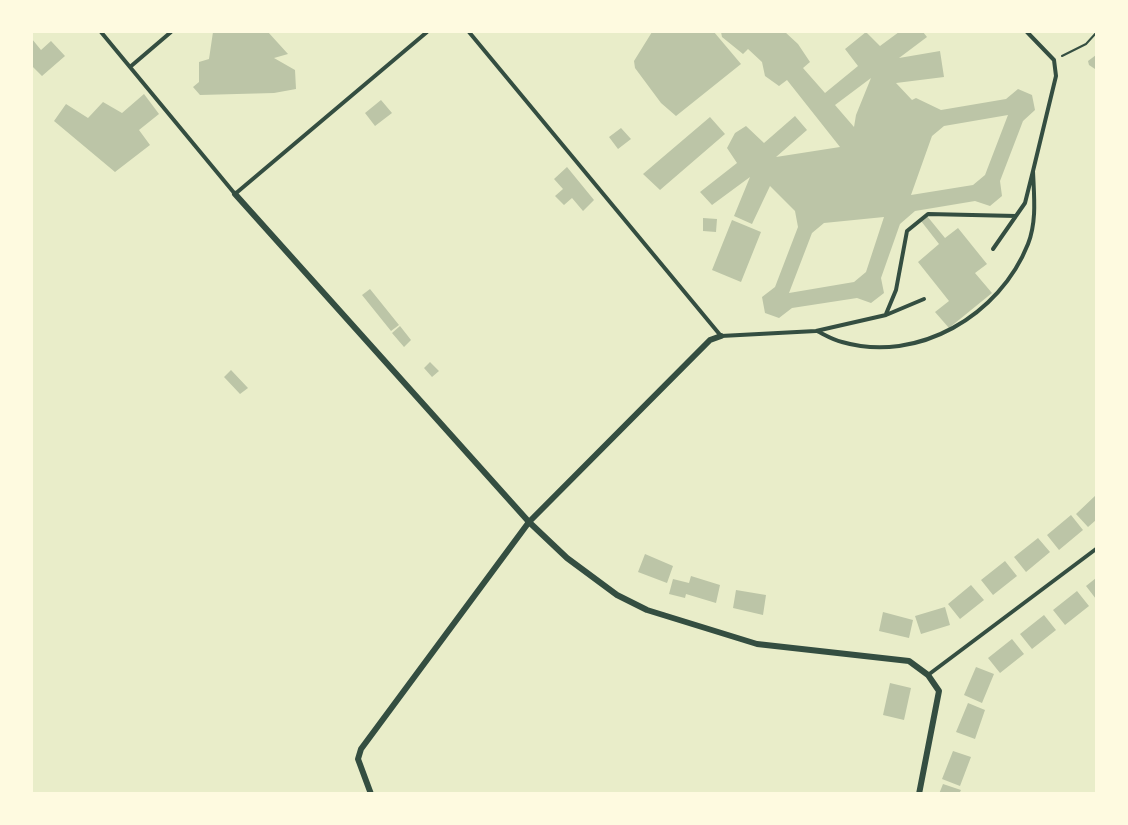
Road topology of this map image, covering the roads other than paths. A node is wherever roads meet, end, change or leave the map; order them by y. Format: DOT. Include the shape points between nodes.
graph roads {
  1 [pos="101,32"];
  2 [pos="171,32"];
  3 [pos="427,32"];
  4 [pos="469,32"];
  5 [pos="1027,32"];
  6 [pos="130,67"];
  7 [pos="1033,171"];
  8 [pos="235,194"];
  9 [pos="1016,216"];
  10 [pos="993,249"];
  11 [pos="924,298"];
  12 [pos="886,315"];
  13 [pos="816,331"];
  14 [pos="721,336"];
  15 [pos="529,522"];
  16 [pos="1096,549"];
  17 [pos="928,675"];
  18 [pos="371,794"];
  19 [pos="919,794"];
  1 -- 6 [label="lane"];
  2 -- 6 [label="lane"];
  3 -- 8 [label="lane"];
  4 -- 14 [label="lane"];
  5 -- 7 [label="lane" via="1054,60 1056,76"];
  6 -- 8 [label="lane"];
  7 -- 9 [label="lane" via="1025,203"];
  7 -- 13 [label="lane" via="1034,219 1028,243 1001,291 981,311 954,329 898,345 842,342"];
  8 -- 15 [label="street"];
  9 -- 10 [label="lane"];
  9 -- 12 [label="lane" via="928,214 908,231 896,290"];
  11 -- 12 [label="lane"];
  12 -- 13 [label="lane"];
  13 -- 14 [label="lane"];
  14 -- 15 [label="street" via="710,340"];
  15 -- 17 [label="street" via="567,558 616,595 647,610 757,644 909,661"];
  15 -- 18 [label="street" via="361,749 358,759"];
  16 -- 17 [label="lane"];
  17 -- 19 [label="street" via="939,691"];
}
